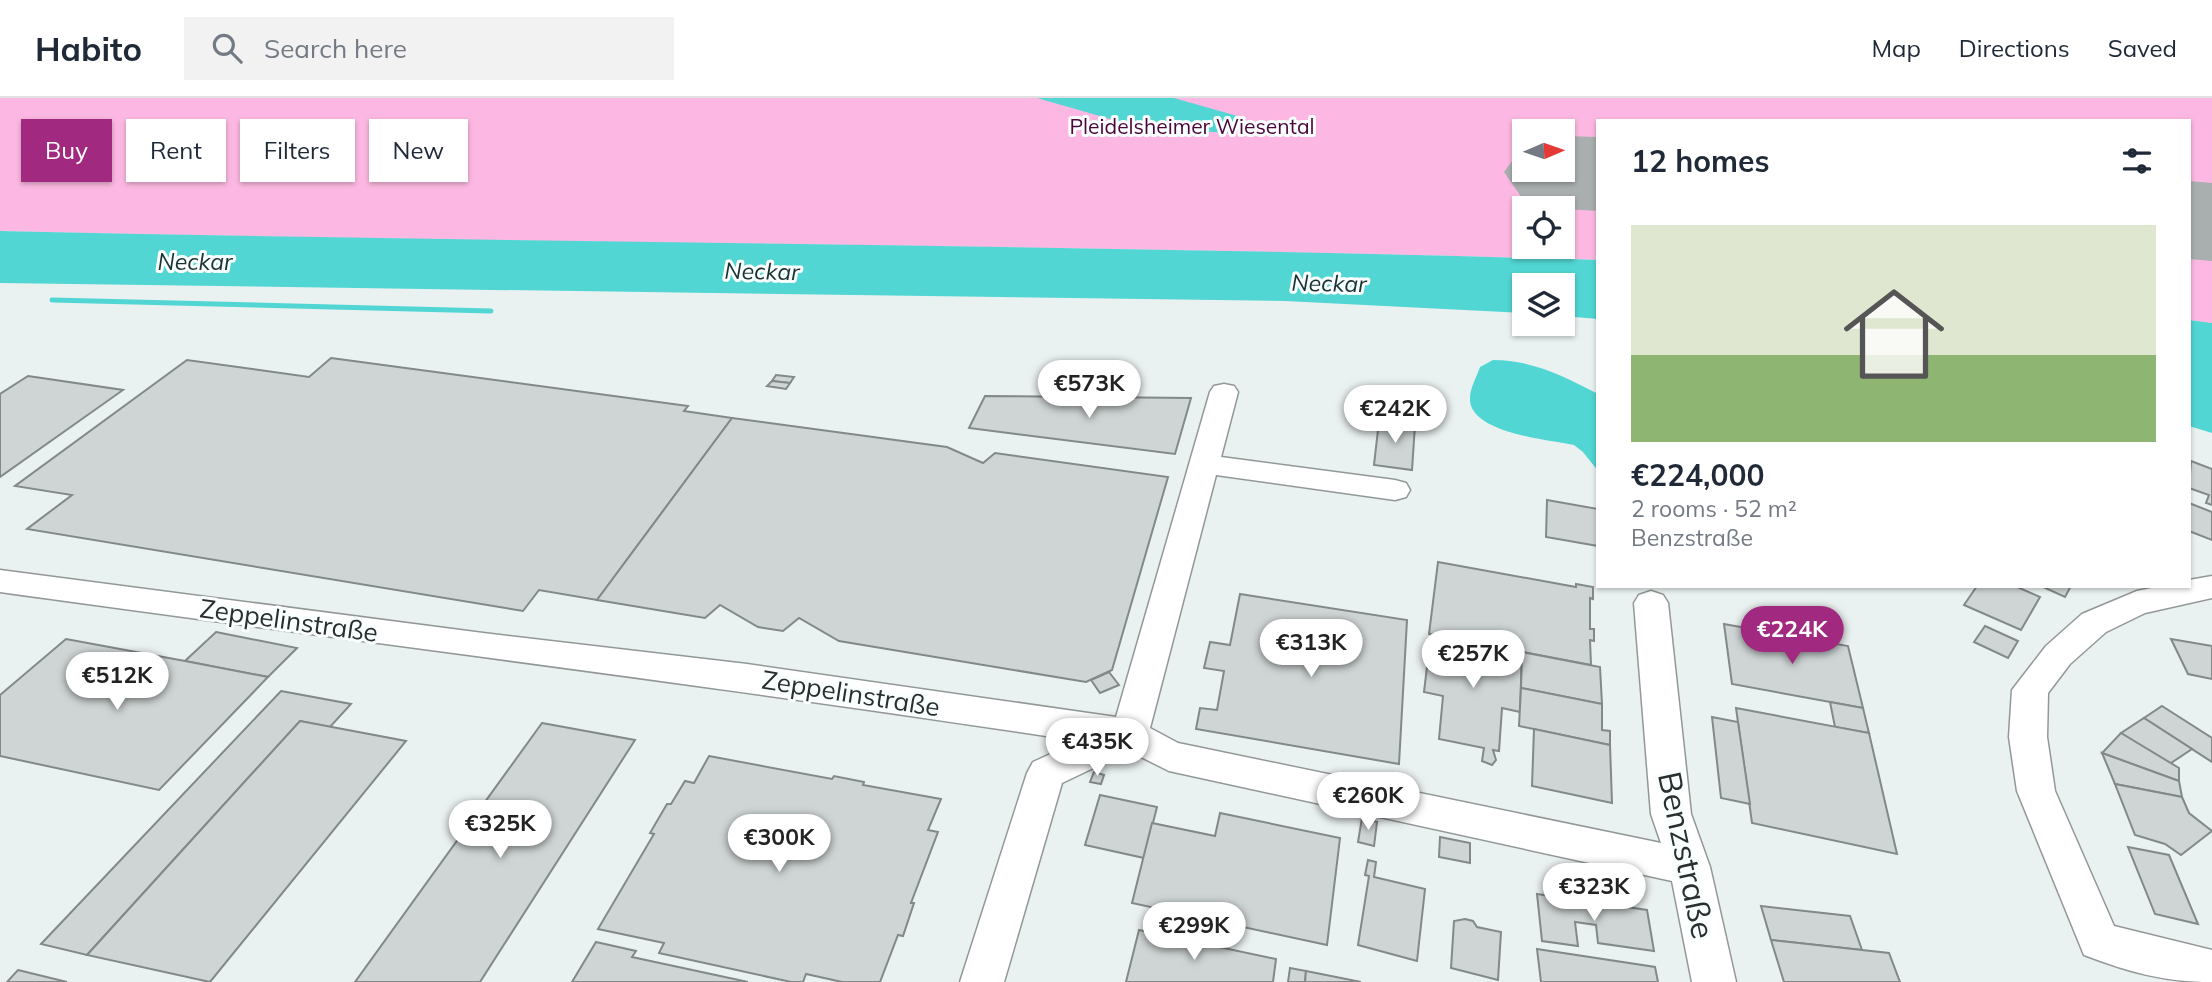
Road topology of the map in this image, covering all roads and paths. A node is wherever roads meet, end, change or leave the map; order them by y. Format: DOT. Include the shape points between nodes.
graph roads {
  1 [pos="1224,392"];
  2 [pos="1204,464"];
  3 [pos="1395,490"];
  4 [pos="0,581"];
  5 [pos="2197,588"];
  6 [pos="1651,603"];
  7 [pos="1130,734"];
  8 [pos="1689,867"];
  9 [pos="2212,971"];
  10 [pos="982,982"];
  11 [pos="1713,982"];
  1 -- 2 [label="street"];
  2 -- 3 [label="street"];
  2 -- 7 [label="street"];
  4 -- 7 [label="street, Zeppelinstraße" via="747,677"];
  5 -- 9 [label="street" via="2137,603 2094,623 2058,655 2030,690 2028,737 2036,792 2099,941"];
  6 -- 8 [label="street, Benzstraße" via="1671,814"];
  7 -- 8 [label="street, Zeppelinstraße" via="1168,756"];
  7 -- 10 [label="street" via="1046,773"];
  8 -- 11 [label="street, Benzstraße"];
}
